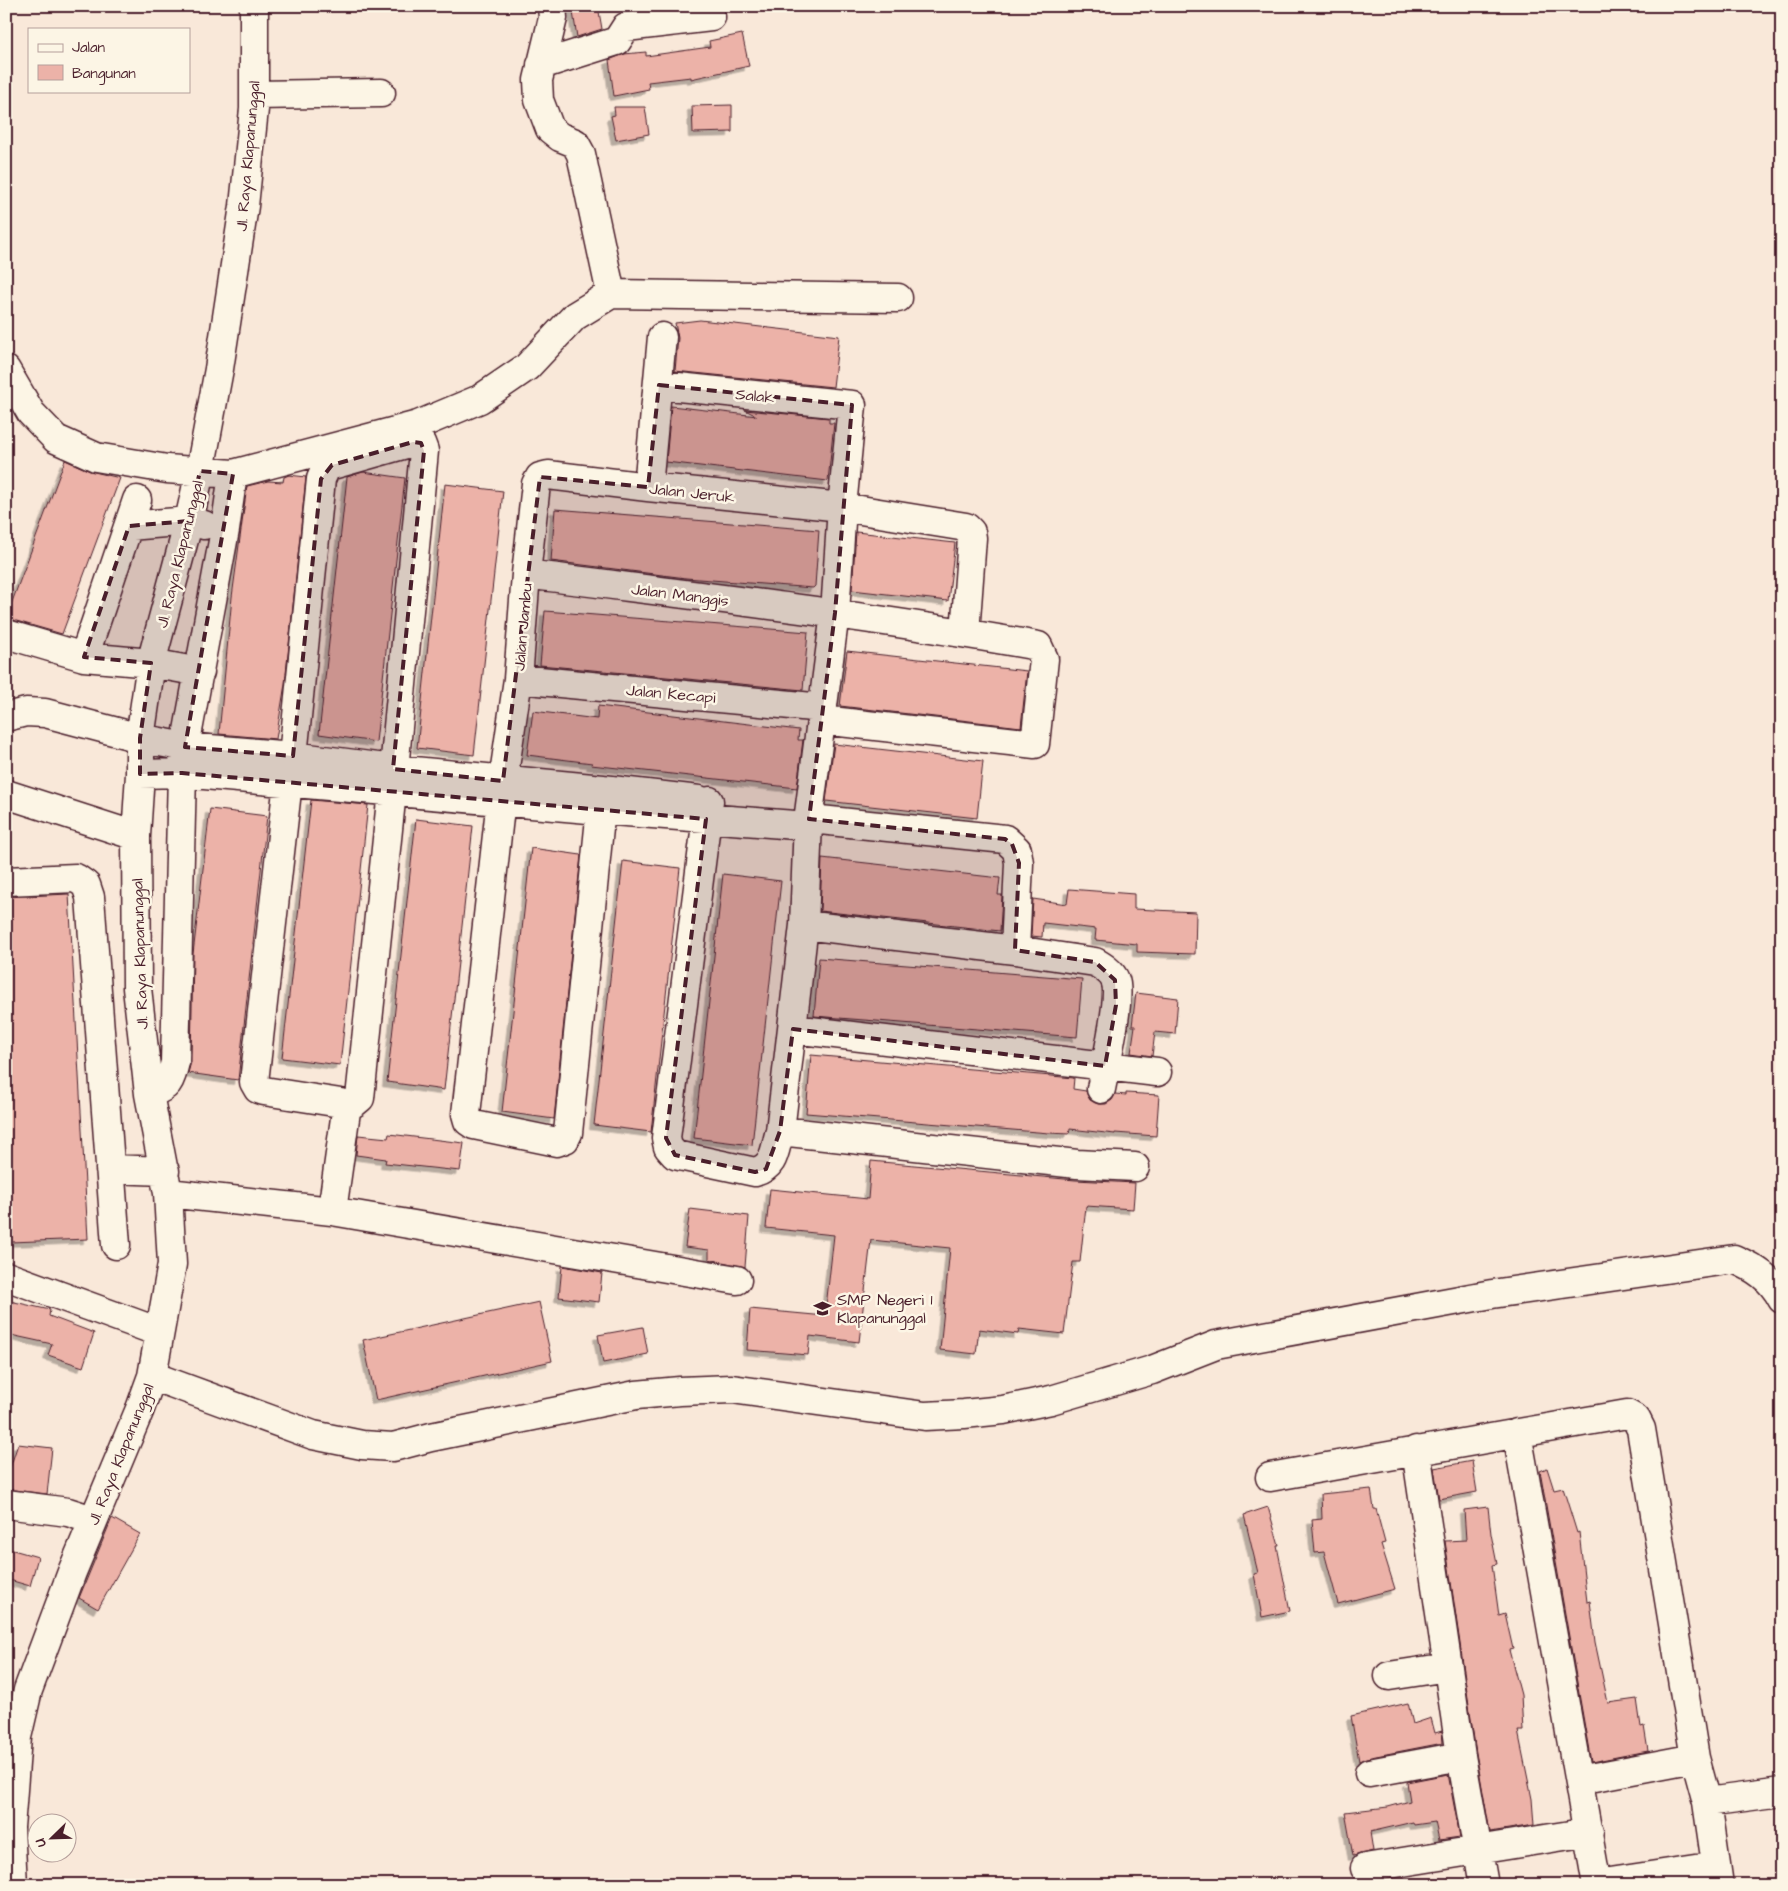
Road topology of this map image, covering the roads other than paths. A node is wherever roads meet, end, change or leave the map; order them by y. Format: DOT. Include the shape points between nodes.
graph roads {
  1 [pos="254,6"];
  2 [pos="552,6"];
  3 [pos="711,17"];
  4 [pos="541,65"];
  5 [pos="381,93"];
  6 [pos="255,95"];
  7 [pos="611,294"];
  8 [pos="898,298"];
  9 [pos="662,337"];
  10 [pos="6,370"];
  11 [pos="659,384"];
  12 [pos="200,471"];
  13 [pos="233,474"];
  14 [pos="543,475"];
  15 [pos="648,488"];
  16 [pos="137,500"];
  17 [pos="842,507"];
  18 [pos="189,521"];
  19 [pos="129,526"];
  20 [pos="225,530"];
  21 [pos="526,574"];
  22 [pos="835,613"];
  23 [pos="965,632"];
  24 [pos="6,634"];
  25 [pos="84,657"];
  26 [pos="151,663"];
  27 [pos="200,672"];
  28 [pos="518,679"];
  29 [pos="823,714"];
  30 [pos="6,717"];
  31 [pos="140,738"];
  32 [pos="294,756"];
  33 [pos="184,760"];
  34 [pos="140,774"];
  35 [pos="392,780"];
  36 [pos="288,782"];
  37 [pos="503,791"];
  38 [pos="6,794"];
  39 [pos="601,800"];
  40 [pos="707,810"];
  41 [pos="813,819"];
  42 [pos="136,836"];
  43 [pos="6,881"];
  44 [pos="804,925"];
  45 [pos="1016,950"];
  46 [pos="793,1029"];
  47 [pos="1157,1072"];
  48 [pos="1103,1077"];
  49 [pos="149,1094"];
  50 [pos="347,1104"];
  51 [pos="780,1131"];
  52 [pos="1136,1167"];
  53 [pos="110,1169"];
  54 [pos="166,1182"];
  55 [pos="332,1210"];
  56 [pos="116,1245"];
  57 [pos="6,1276"];
  58 [pos="737,1280"];
  59 [pos="1782,1299"];
  60 [pos="160,1332"];
  61 [pos="152,1376"];
  62 [pos="1517,1433"];
  63 [pos="1416,1450"];
  64 [pos="1270,1477"];
  65 [pos="6,1504"];
  66 [pos="93,1520"];
  67 [pos="1448,1667"];
  68 [pos="1389,1676"];
  69 [pos="1461,1756"];
  70 [pos="1695,1758"];
  71 [pos="1369,1773"];
  72 [pos="1579,1780"];
  73 [pos="1782,1792"];
  74 [pos="1707,1802"];
  75 [pos="9,1803"];
  76 [pos="1589,1832"];
  77 [pos="1478,1851"];
  78 [pos="1365,1868"];
  79 [pos="1717,1875"];
  80 [pos="1597,1884"];
  81 [pos="13,1885"];
  82 [pos="1484,1885"];
  1 -- 6 [label="street, Jl. Raya Klapanunggal"];
  2 -- 4 [label="street" via="553,18"];
  3 -- 4 [label="street" via="626,27 617,41"];
  4 -- 7 [label="street" via="538,80 541,108 550,130 575,143 581,154"];
  5 -- 6 [label="street"];
  6 -- 12 [label="street, Jl. Raya Klapanunggal" via="244,206"];
  7 -- 8 [label="street"];
  7 -- 13 [label="street" via="575,316 528,367 480,399 418,425"];
  9 -- 11 [label="street"];
  10 -- 12 [label="street" via="31,413 56,439 96,457 167,470"];
  11 -- 15 [label="street"];
  11 -- 17 [label="street, Salak" via="852,406"];
  12 -- 13 [label="street"];
  12 -- 18 [label="street, Jl. Raya Klapanunggal"];
  13 -- 20 [label="street"];
  14 -- 15 [label="street, Jalan Jeruk"];
  14 -- 21 [label="street, Jalan Jambu" via="536,484"];
  15 -- 17 [label="street, Jalan Jeruk"];
  16 -- 19 [label="street"];
  17 -- 22 [label="street"];
  17 -- 23 [label="street, Jalan Jeruk" via="966,527 971,532"];
  18 -- 19 [label="street"];
  18 -- 20 [label="street"];
  18 -- 26 [label="street, Jl. Raya Klapanunggal"];
  19 -- 25 [label="street"];
  20 -- 27 [label="street"];
  21 -- 22 [label="street, Jalan Manggis"];
  21 -- 28 [label="street, Jalan Jambu"];
  22 -- 23 [label="street, Jalan Manggis"];
  22 -- 29 [label="street"];
  23 -- 29 [label="street, Jalan Kecapi" via="1038,646 1042,652 1035,744"];
  24 -- 25 [label="street"];
  25 -- 26 [label="street"];
  26 -- 27 [label="street"];
  26 -- 31 [label="street, Jl. Raya Klapanunggal"];
  27 -- 33 [label="street"];
  28 -- 29 [label="street, Jalan Kecapi"];
  28 -- 37 [label="street, Jalan Jambu"];
  29 -- 41 [label="street"];
  30 -- 31 [label="street" via="26,712 45,713"];
  31 -- 33 [label="street"];
  31 -- 34 [label="street, Jl. Raya Klapanunggal"];
  32 -- 33 [label="street"];
  32 -- 35 [label="street"];
  32 -- 35 [label="street" via="321,479 326,468 332,465 413,442 421,443 424,451"];
  32 -- 36 [label="street"];
  33 -- 34 [label="street"];
  33 -- 36 [label="street"];
  33 -- 49 [label="street" via="175,1062 171,1080 164,1090"];
  34 -- 42 [label="street, Jl. Raya Klapanunggal"];
  35 -- 36 [label="street"];
  35 -- 37 [label="street"];
  35 -- 50 [label="street" via="360,1098"];
  36 -- 50 [label="street" via="254,1082 264,1091"];
  37 -- 39 [label="street"];
  37 -- 39 [label="street, Jalan Jambu" via="466,1114 474,1125 557,1142 565,1139 568,1133"];
  38 -- 42 [label="street"];
  39 -- 40 [label="street"];
  40 -- 41 [label="street"];
  40 -- 51 [label="street" via="666,1138 668,1147 676,1155 755,1172 766,1169 771,1162"];
  41 -- 44 [label="street"];
  41 -- 45 [label="street" via="1005,839 1017,850 1019,863"];
  42 -- 49 [label="street, Jl. Raya Klapanunggal" via="137,988"];
  43 -- 53 [label="street" via="76,878 86,885 90,897"];
  44 -- 45 [label="street"];
  44 -- 46 [label="street"];
  45 -- 48 [label="street" via="1095,962 1115,980 1116,1005"];
  46 -- 48 [label="street"];
  46 -- 51 [label="street"];
  47 -- 48 [label="street"];
  49 -- 54 [label="street, Jl. Raya Klapanunggal"];
  50 -- 55 [label="street"];
  51 -- 52 [label="street" via="1077,1164"];
  53 -- 54 [label="street"];
  53 -- 56 [label="street"];
  54 -- 55 [label="street"];
  54 -- 60 [label="street, Jl. Raya Klapanunggal" via="172,1264"];
  55 -- 58 [label="street"];
  57 -- 60 [label="street"];
  59 -- 61 [label="street" via="1761,1272 1734,1259 1492,1294 1216,1345 1152,1370 1051,1400 1003,1410 925,1416 732,1388 680,1390 636,1395 393,1447 313,1435"];
  60 -- 61 [label="street, Jl. Raya Klapanunggal"];
  61 -- 66 [label="street, Jl. Raya Klapanunggal"];
  62 -- 63 [label="street"];
  62 -- 70 [label="street" via="1627,1414 1636,1419"];
  62 -- 72 [label="street"];
  63 -- 64 [label="street"];
  63 -- 67 [label="street"];
  65 -- 66 [label="street" via="68,1512"];
  66 -- 75 [label="street, Jl. Raya Klapanunggal" via="28,1690 17,1737"];
  67 -- 68 [label="street"];
  67 -- 69 [label="street"];
  69 -- 71 [label="street"];
  69 -- 77 [label="street"];
  70 -- 72 [label="street"];
  70 -- 74 [label="street"];
  72 -- 76 [label="street"];
  73 -- 74 [label="street"];
  74 -- 79 [label="street"];
  75 -- 81 [label="street, Jl. Raya Klapanunggal"];
  76 -- 77 [label="street"];
  76 -- 80 [label="street"];
  77 -- 78 [label="street"];
  77 -- 82 [label="street"];
  79 -- 80 [label="street"];
}
